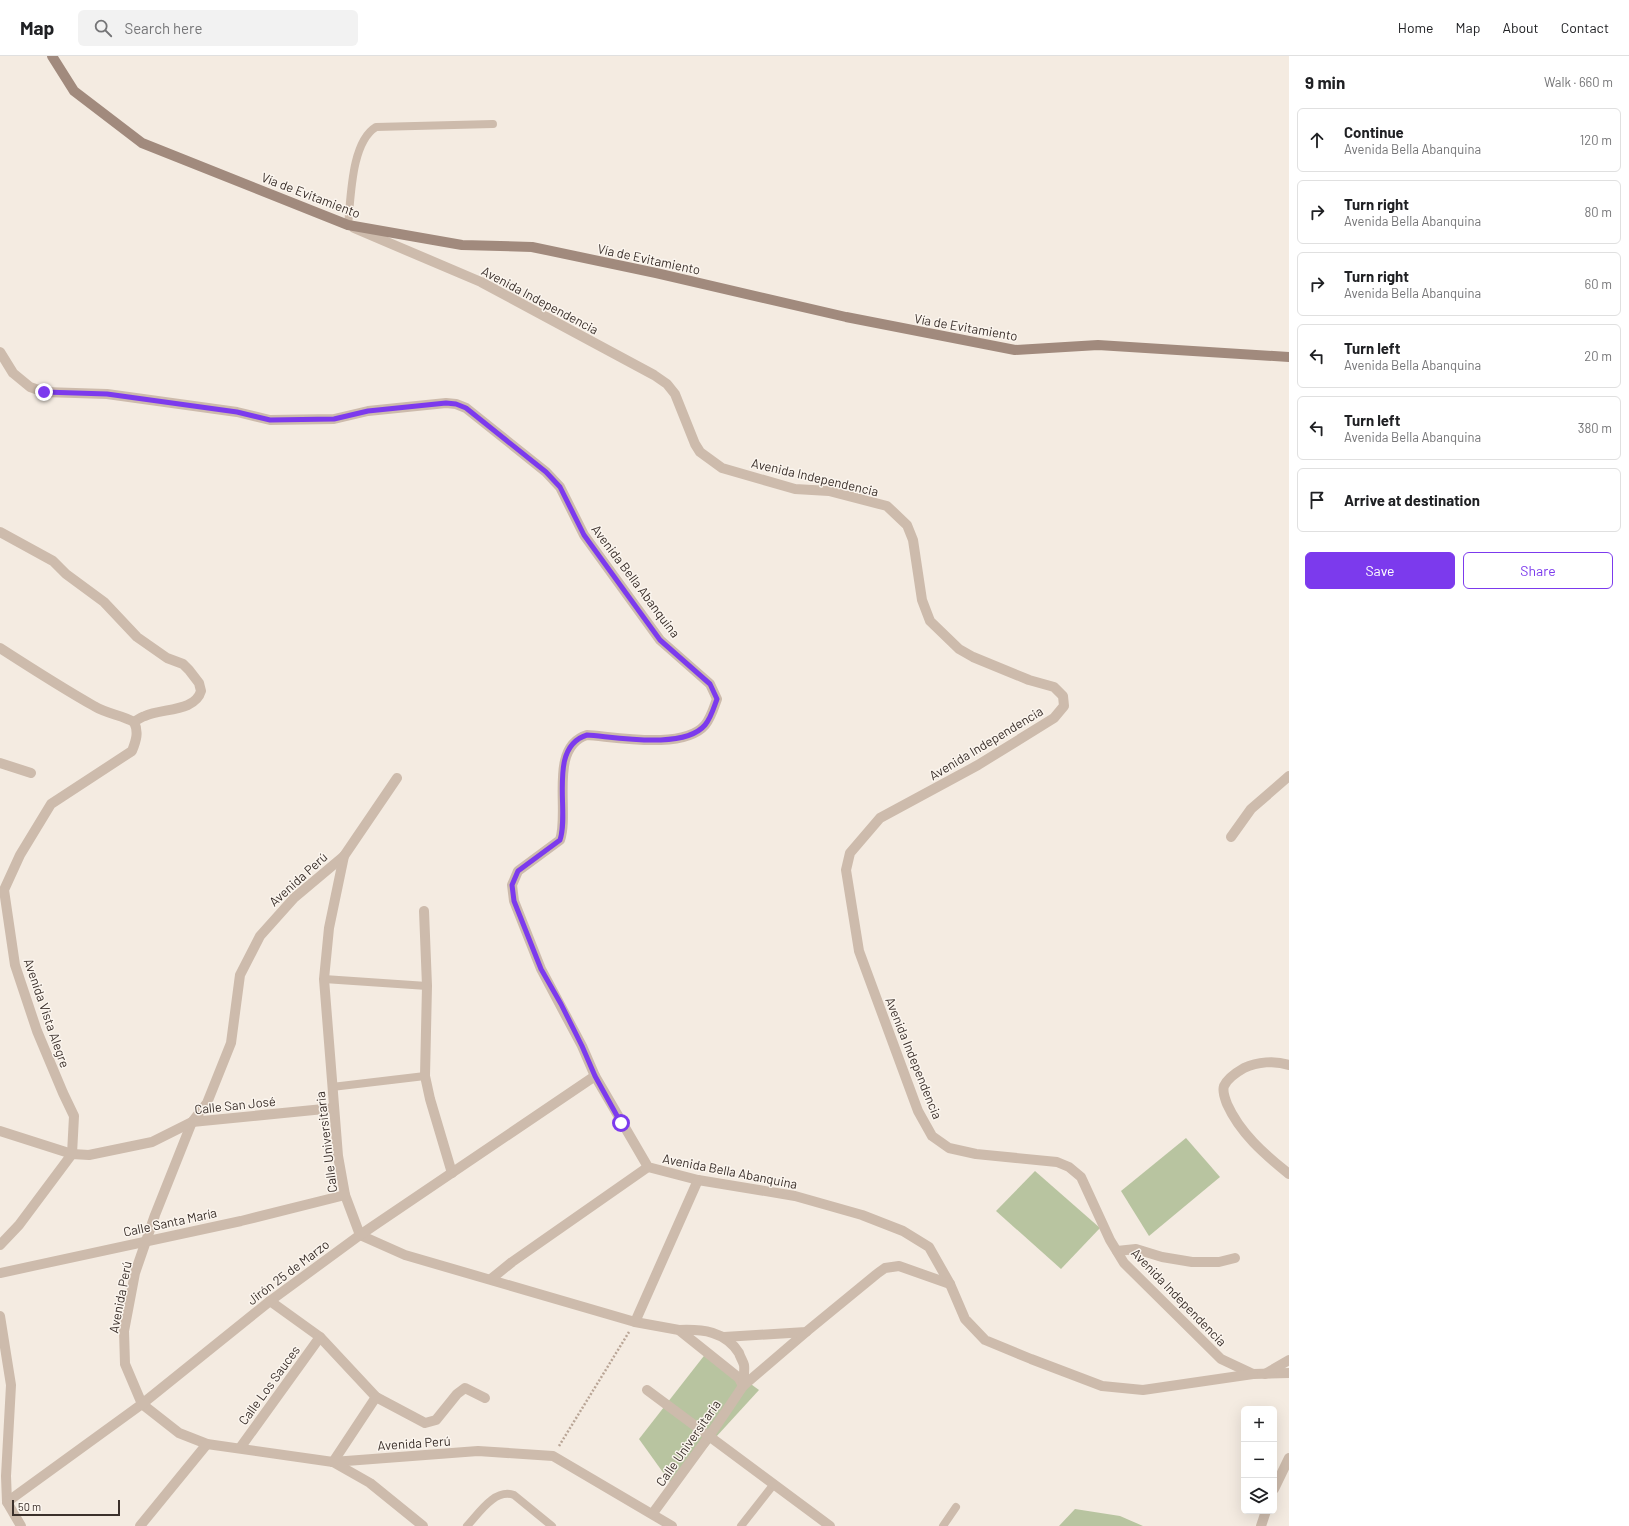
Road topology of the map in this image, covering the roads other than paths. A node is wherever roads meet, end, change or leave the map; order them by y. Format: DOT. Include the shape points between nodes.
graph roads {
  1 [pos="52,56"];
  2 [pos="493,124"];
  3 [pos="348,225"];
  4 [pos="0,352"];
  5 [pos="1289,357"];
  6 [pos="0,532"];
  7 [pos="0,648"];
  8 [pos="134,722"];
  9 [pos="0,763"];
  10 [pos="31,773"];
  11 [pos="1289,776"];
  12 [pos="397,778"];
  13 [pos="1231,837"];
  14 [pos="344,856"];
  15 [pos="424,911"];
  16 [pos="324,979"];
  17 [pos="427,986"];
  18 [pos="1289,1065"];
  19 [pos="425,1076"];
  20 [pos="595,1076"];
  21 [pos="332,1087"];
  22 [pos="334,1108"];
  23 [pos="192,1122"];
  24 [pos="0,1131"];
  25 [pos="72,1154"];
  26 [pos="648,1167"];
  27 [pos="452,1173"];
  28 [pos="1289,1174"];
  29 [pos="698,1180"];
  30 [pos="345,1195"];
  31 [pos="360,1235"];
  32 [pos="146,1241"];
  33 [pos="0,1245"];
  34 [pos="1117,1251"];
  35 [pos="1235,1258"];
  36 [pos="0,1273"];
  37 [pos="492,1279"];
  38 [pos="950,1284"];
  39 [pos="270,1301"];
  40 [pos="0,1316"];
  41 [pos="635,1322"];
  42 [pos="679,1330"];
  43 [pos="806,1332"];
  44 [pos="2,1337"];
  45 [pos="320,1337"];
  46 [pos="724,1337"];
  47 [pos="1289,1360"];
  48 [pos="1289,1373"];
  49 [pos="1253,1374"];
  50 [pos="1265,1374"];
  51 [pos="743,1386"];
  52 [pos="647,1390"];
  53 [pos="376,1397"];
  54 [pos="484,1398"];
  55 [pos="142,1404"];
  56 [pos="4,1433"];
  57 [pos="710,1435"];
  58 [pos="207,1444"];
  59 [pos="240,1448"];
  60 [pos="1289,1458"];
  61 [pos="333,1462"];
  62 [pos="1277,1483"];
  63 [pos="774,1484"];
  64 [pos="7,1502"];
  65 [pos="956,1507"];
  66 [pos="653,1513"];
  67 [pos="1265,1514"];
  68 [pos="21,1526"];
  69 [pos="140,1526"];
  70 [pos="423,1526"];
  71 [pos="466,1526"];
  72 [pos="552,1526"];
  73 [pos="672,1526"];
  74 [pos="742,1526"];
  75 [pos="830,1526"];
  76 [pos="943,1526"];
  77 [pos="1261,1526"];
  1 -- 3 [label="main road, Vía de Evitamiento" via="74,91 142,143"];
  2 -- 3 [label="lane" via="376,127 370,131 357,154"];
  3 -- 5 [label="main road, Vía de Evitamiento" via="462,245 532,247 846,317 1016,350 1098,345"];
  3 -- 34 [label="street, Avenida Independencia" via="481,282 654,375 667,384 675,394 700,452 722,468 795,488 829,490 887,506 907,525 913,540 922,600 930,621 960,649 973,657 1029,680 1054,687 1063,696 1064,706 1054,718 978,765 880,818 850,853 846,870 859,951 918,1111 932,1136 949,1148 976,1154 1057,1162 1069,1167 1081,1177"];
  4 -- 20 [label="street, Avenida Bella Abanquina" via="13,372 30,387 44,392 107,394 237,412 270,420 334,419 368,411 456,404 466,408 546,472 560,487 584,535 660,640 710,684 717,699 705,725 691,734 645,740 587,735 573,743 566,756 562,792 563,832 560,840 518,871 512,885 514,901 541,969"];
  6 -- 8 [label="street" via="54,561 66,574 104,602 137,637 167,658 182,664 194,676 201,691 200,697 190,705 145,716"];
  7 -- 8 [label="street" via="96,707"];
  8 -- 25 [label="street, Avenida Vista Alegre" via="137,729 132,751 51,804 20,855 4,890 15,965 37,1031 74,1116"];
  9 -- 10 [label="street"];
  11 -- 13 [label="street" via="1251,809"];
  12 -- 14 [label="street, Avenida Perú"];
  14 -- 16 [label="street, Calle Universitaria" via="329,928"];
  14 -- 23 [label="street, Avenida Perú" via="294,898 260,936 240,975 231,1042 208,1103"];
  15 -- 17 [label="street"];
  16 -- 17 [label="lane"];
  16 -- 21 [label="street, Calle Universitaria"];
  17 -- 19 [label="street"];
  18 -- 28 [label="street" via="1265,1062 1246,1068 1230,1078 1223,1091 1232,1114 1244,1134"];
  19 -- 21 [label="lane"];
  19 -- 27 [label="street"];
  20 -- 26 [label="street, Avenida Bella Abanquina"];
  20 -- 27 [label="street, Jirón 25 de Marzo"];
  21 -- 22 [label="street, Calle Universitaria"];
  22 -- 23 [label="street, Calle San José"];
  22 -- 30 [label="street, Calle Universitaria" via="338,1156"];
  23 -- 25 [label="street, Calle San José" via="152,1142 89,1155"];
  23 -- 32 [label="street, Avenida Perú"];
  24 -- 25 [label="street, Calle San José"];
  25 -- 33 [label="street" via="19,1225"];
  26 -- 29 [label="street, Avenida Bella Abanquina"];
  26 -- 37 [label="street" via="512,1262"];
  27 -- 31 [label="street, Jirón 25 de Marzo"];
  29 -- 38 [label="street, Avenida Bella Abanquina" via="795,1196 862,1215 903,1231 929,1247"];
  29 -- 41 [label="street"];
  30 -- 31 [label="street, Calle Universitaria"];
  30 -- 32 [label="street, Calle Santa María"];
  31 -- 37 [label="street" via="405,1255"];
  31 -- 39 [label="street, Jirón 25 de Marzo"];
  32 -- 36 [label="street, Calle Santa María"];
  32 -- 55 [label="street, Avenida Perú" via="135,1273 124,1331 125,1364"];
  34 -- 35 [label="street" via="1136,1249 1192,1262 1219,1262"];
  34 -- 49 [label="street, Avenida Independencia" via="1124,1263 1221,1359"];
  37 -- 41 [label="street"];
  38 -- 43 [label="street, Calle Universitaria" via="899,1266 885,1268"];
  38 -- 49 [label="street, Avenida Bella Abanquina" via="965,1320 984,1340 1102,1386 1143,1390"];
  39 -- 45 [label="street"];
  39 -- 55 [label="street, Jirón 25 de Marzo"];
  40 -- 44 [label="street"];
  41 -- 42 [label="street"];
  42 -- 46 [label="street" via="712,1332"];
  42 -- 51 [label="street" via="739,1378"];
  43 -- 46 [label="street"];
  43 -- 51 [label="street, Calle Universitaria"];
  44 -- 56 [label="street" via="11,1385"];
  45 -- 53 [label="street"];
  45 -- 59 [label="street, Calle Los Sauces"];
  46 -- 51 [label="street" via="734,1345 744,1364"];
  47 -- 50 [label="street"];
  48 -- 50 [label="street, Avenida Independencia"];
  49 -- 50 [label="street, Avenida Independencia"];
  51 -- 57 [label="street, Calle Universitaria"];
  52 -- 57 [label="street"];
  53 -- 54 [label="street" via="425,1423 436,1420 465,1388"];
  53 -- 61 [label="street"];
  55 -- 58 [label="street, Avenida Perú" via="179,1433"];
  55 -- 64 [label="street, Jirón 25 de Marzo"];
  56 -- 64 [label="street"];
  57 -- 63 [label="street"];
  57 -- 66 [label="street, Calle Universitaria"];
  58 -- 59 [label="street, Avenida Perú"];
  58 -- 69 [label="street"];
  59 -- 61 [label="street, Avenida Perú"];
  60 -- 62 [label="street"];
  61 -- 66 [label="street, Avenida Perú" via="478,1452 552,1456"];
  61 -- 70 [label="street" via="370,1483"];
  63 -- 74 [label="lane"];
  63 -- 75 [label="street"];
  64 -- 68 [label="street"];
  65 -- 76 [label="lane"];
  66 -- 73 [label="street, Avenida Perú"];
  67 -- 77 [label="street"];
  71 -- 72 [label="lane" via="497,1494 507,1492"];
}
